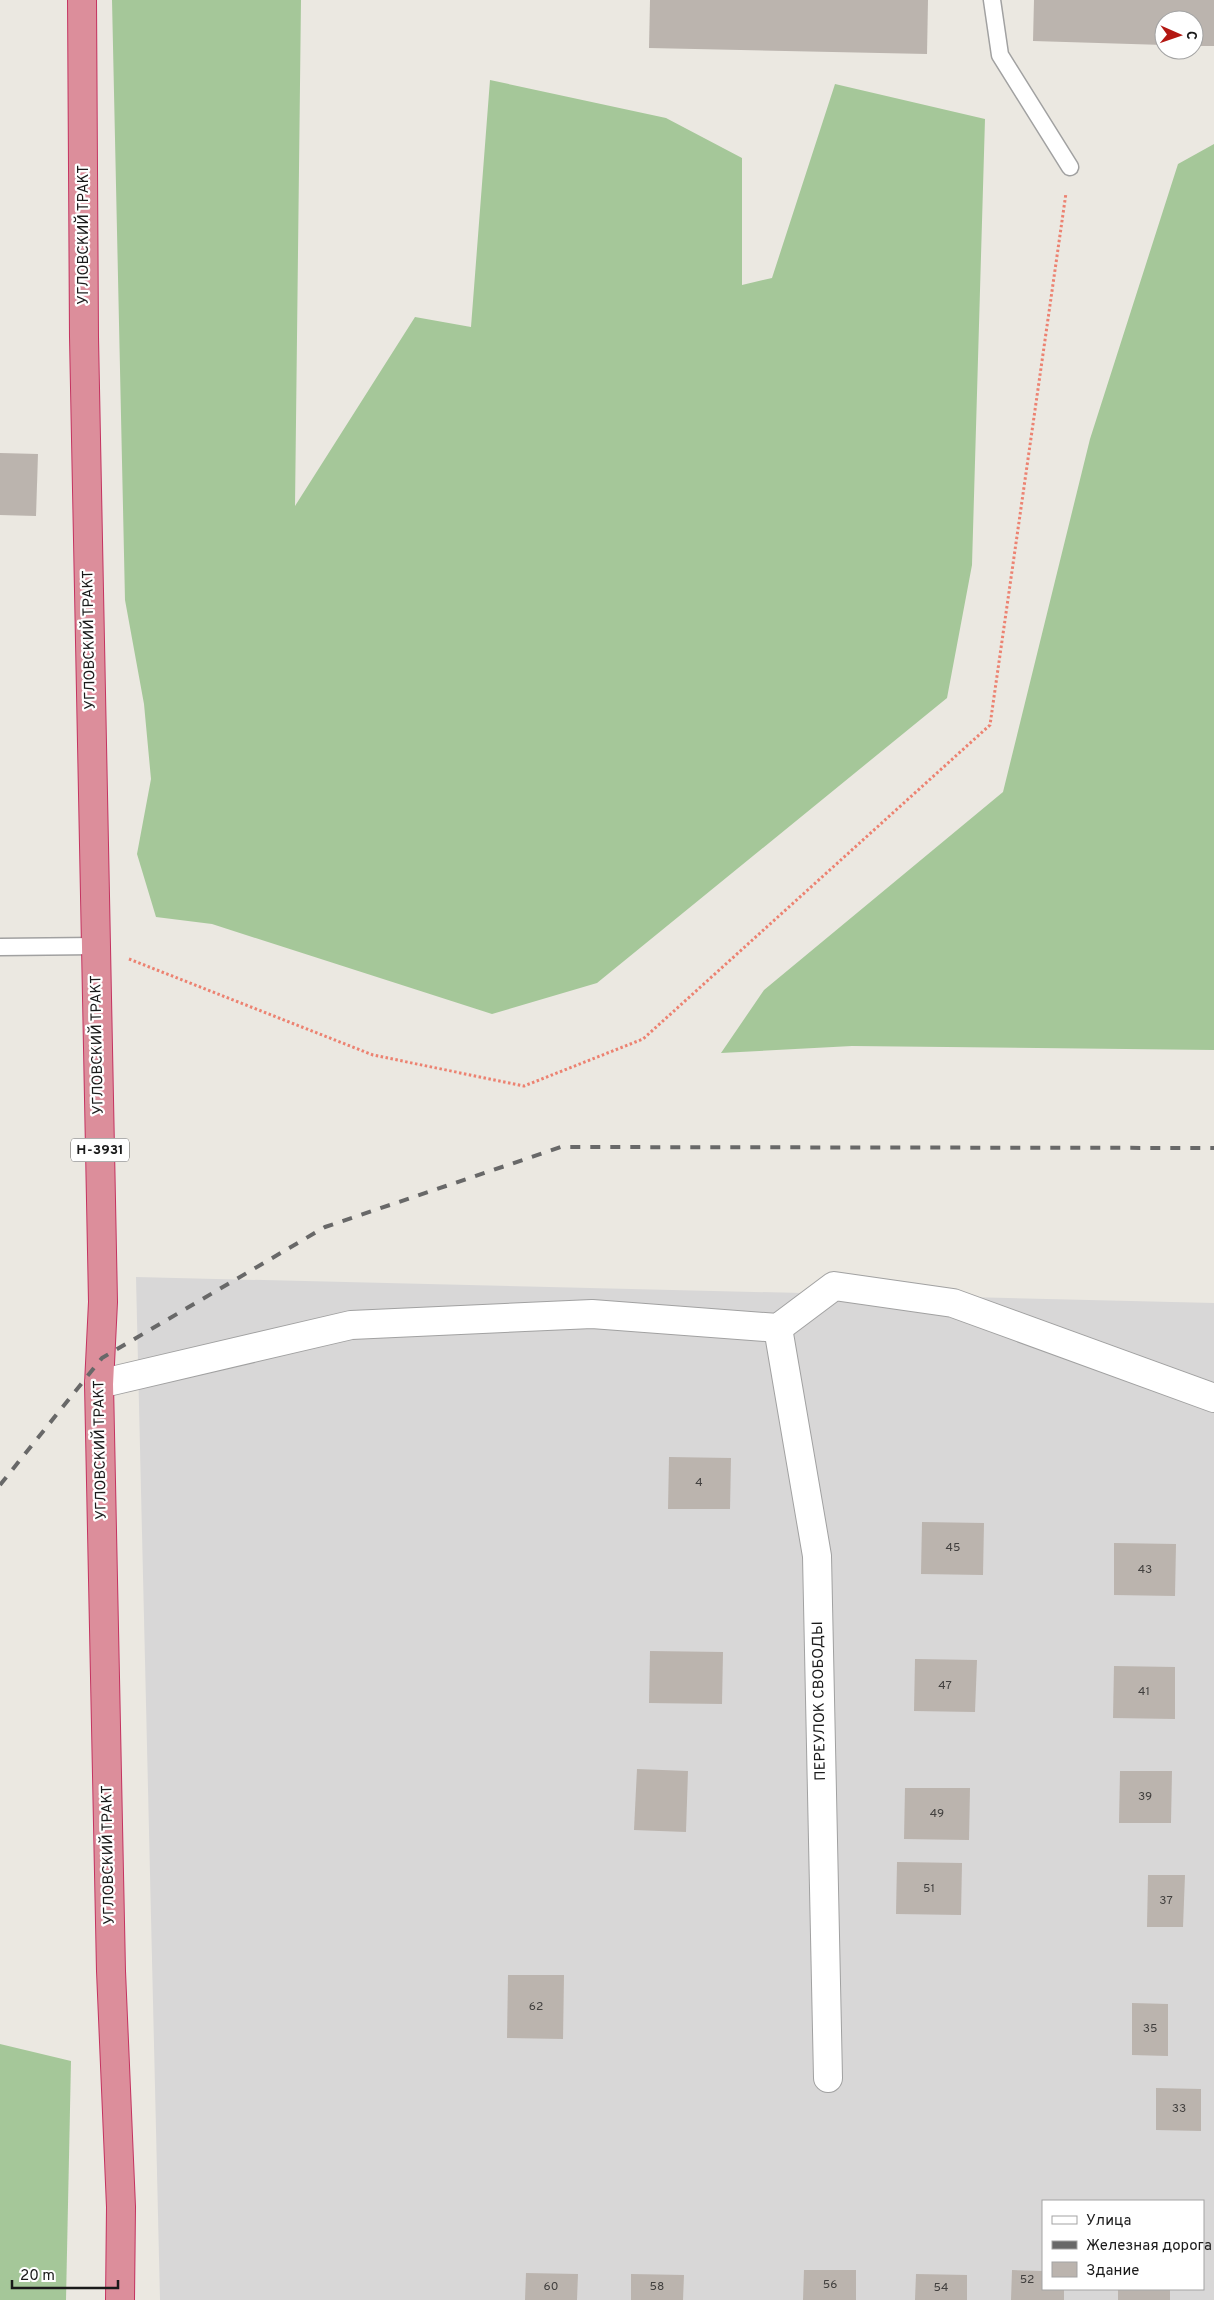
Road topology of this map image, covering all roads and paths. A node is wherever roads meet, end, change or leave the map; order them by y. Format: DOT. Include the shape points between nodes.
graph roads {
  1 [pos="82,0"];
  2 [pos="992,0"];
  3 [pos="1070,167"];
  4 [pos="96,946"];
  5 [pos="0,947"];
  6 [pos="778,1328"];
  7 [pos="99,1384"];
  8 [pos="1214,1398"];
  9 [pos="828,2078"];
  10 [pos="120,2300"];
  1 -- 4 [label="highway, УГЛОВСКИЙ ТРАКТ / Н-3931"];
  2 -- 3 [label="lane" via="1000,55"];
  3 -- 4 [label="path" via="990,725 643,1039 524,1086 373,1055"];
  4 -- 5 [label="lane"];
  4 -- 7 [label="highway, УГЛОВСКИЙ ТРАКТ / Н-3931" via="103,1302"];
  6 -- 7 [label="street" via="592,1314 351,1325"];
  6 -- 8 [label="street" via="834,1286 953,1303"];
  6 -- 9 [label="street, ПЕРЕУЛОК СВОБОДЫ" via="817,1556"];
  7 -- 10 [label="highway, УГЛОВСКИЙ ТРАКТ / Н-3931" via="111,1972 121,2208"];
}
